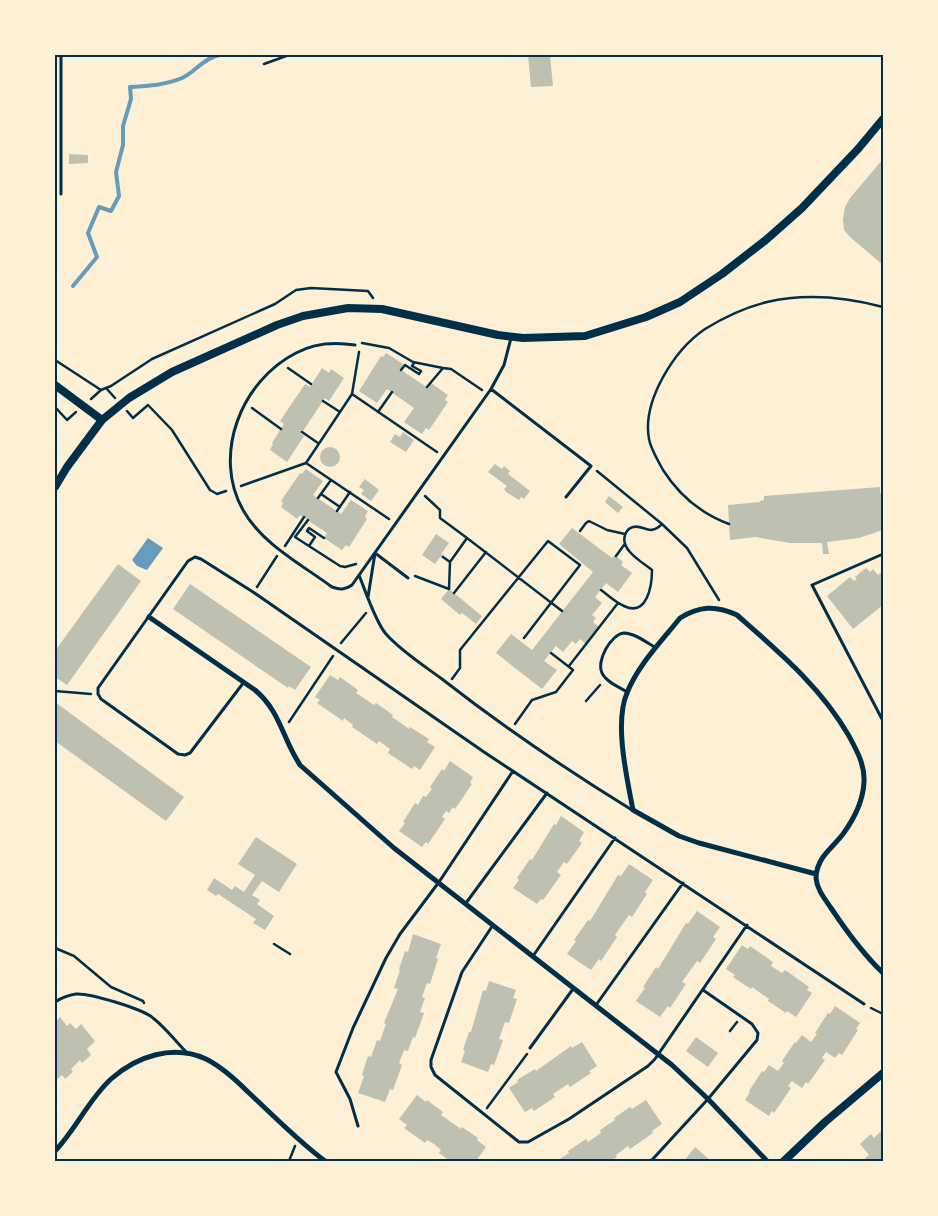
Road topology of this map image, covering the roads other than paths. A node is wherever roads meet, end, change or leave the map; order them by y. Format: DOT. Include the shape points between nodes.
graph roads {
  1 [pos="61,55"];
  2 [pos="883,119"];
  3 [pos="61,194"];
  4 [pos="511,337"];
  5 [pos="356,345"];
  6 [pos="55,385"];
  7 [pos="490,389"];
  8 [pos="102,420"];
  9 [pos="55,487"];
  10 [pos="566,497"];
  11 [pos="375,553"];
  12 [pos="883,554"];
  13 [pos="359,575"];
  14 [pos="408,578"];
  15 [pos="368,599"];
  16 [pos="149,616"];
  17 [pos="656,648"];
  18 [pos="244,682"];
  19 [pos="627,692"];
  20 [pos="883,721"];
  21 [pos="513,771"];
  22 [pos="547,793"];
  23 [pos="633,810"];
  24 [pos="615,838"];
  25 [pos="816,874"];
  26 [pos="439,882"];
  27 [pos="683,884"];
  28 [pos="466,903"];
  29 [pos="493,925"];
  30 [pos="747,925"];
  31 [pos="532,957"];
  32 [pos="883,973"];
  33 [pos="573,989"];
  34 [pos="703,990"];
  35 [pos="55,1002"];
  36 [pos="864,1004"];
  37 [pos="595,1006"];
  38 [pos="530,1048"];
  39 [pos="188,1054"];
  40 [pos="658,1054"];
  41 [pos="883,1073"];
  42 [pos="708,1100"];
  43 [pos="358,1126"];
  44 [pos="55,1151"];
  45 [pos="325,1161"];
  46 [pos="651,1161"];
  47 [pos="767,1161"];
  48 [pos="784,1161"];
  1 -- 3 [label="lane"];
  2 -- 4 [label="street" via="788,221 680,302 646,317 585,336"];
  4 -- 7 [label="lane" via="504,365"];
  4 -- 8 [label="street" via="382,309 348,308 303,316 172,372"];
  5 -- 13 [label="lane" via="313,346 280,362 245,404 234,428 230,460 235,489 243,509 265,538 332,587 347,588"];
  6 -- 8 [label="street"];
  7 -- 10 [label="lane" via="590,466"];
  7 -- 11 [label="lane"];
  8 -- 9 [label="street"];
  11 -- 13 [label="lane"];
  11 -- 14 [label="lane"];
  11 -- 15 [label="lane"];
  12 -- 20 [label="lane" via="812,585"];
  13 -- 15 [label="lane"];
  15 -- 23 [label="lane" via="384,633 511,729"];
  16 -- 18 [label="street"];
  16 -- 18 [label="lane" via="98,688 98,694 178,754 190,753"];
  16 -- 21 [label="lane" via="188,561 201,558"];
  17 -- 19 [label="street"];
  17 -- 19 [label="lane" via="624,633 617,635 604,652 600,660 602,674"];
  17 -- 25 [label="street" via="680,618 688,613 711,607 726,610 807,678 842,722 863,766 862,796 857,811 843,834 823,856"];
  18 -- 26 [label="street" via="266,699 274,710 292,754 300,765 394,848"];
  19 -- 23 [label="street" via="621,720 625,769"];
  21 -- 22 [label="lane"];
  21 -- 26 [label="lane"];
  22 -- 24 [label="lane"];
  22 -- 28 [label="lane"];
  23 -- 25 [label="street" via="678,836"];
  24 -- 27 [label="lane"];
  24 -- 31 [label="lane"];
  25 -- 32 [label="street" via="819,889 851,938"];
  26 -- 28 [label="street"];
  26 -- 43 [label="lane" via="386,958 336,1072 350,1099"];
  27 -- 30 [label="lane"];
  27 -- 37 [label="lane"];
  28 -- 29 [label="street"];
  29 -- 31 [label="street"];
  29 -- 40 [label="lane" via="462,972 431,1067 436,1075 519,1142 528,1142 609,1094 648,1066"];
  30 -- 34 [label="lane"];
  30 -- 36 [label="lane"];
  31 -- 33 [label="street"];
  33 -- 37 [label="street"];
  33 -- 38 [label="lane"];
  34 -- 40 [label="lane"];
  34 -- 42 [label="lane" via="752,1024 758,1033 757,1040"];
  35 -- 39 [label="lane" via="75,994 94,996 152,1016"];
  37 -- 40 [label="street"];
  39 -- 44 [label="street" via="164,1052 143,1058 124,1069 100,1091"];
  39 -- 45 [label="street" via="207,1060 228,1074"];
  40 -- 42 [label="street"];
  41 -- 48 [label="street"];
  42 -- 46 [label="lane"];
  42 -- 47 [label="street"];
}
